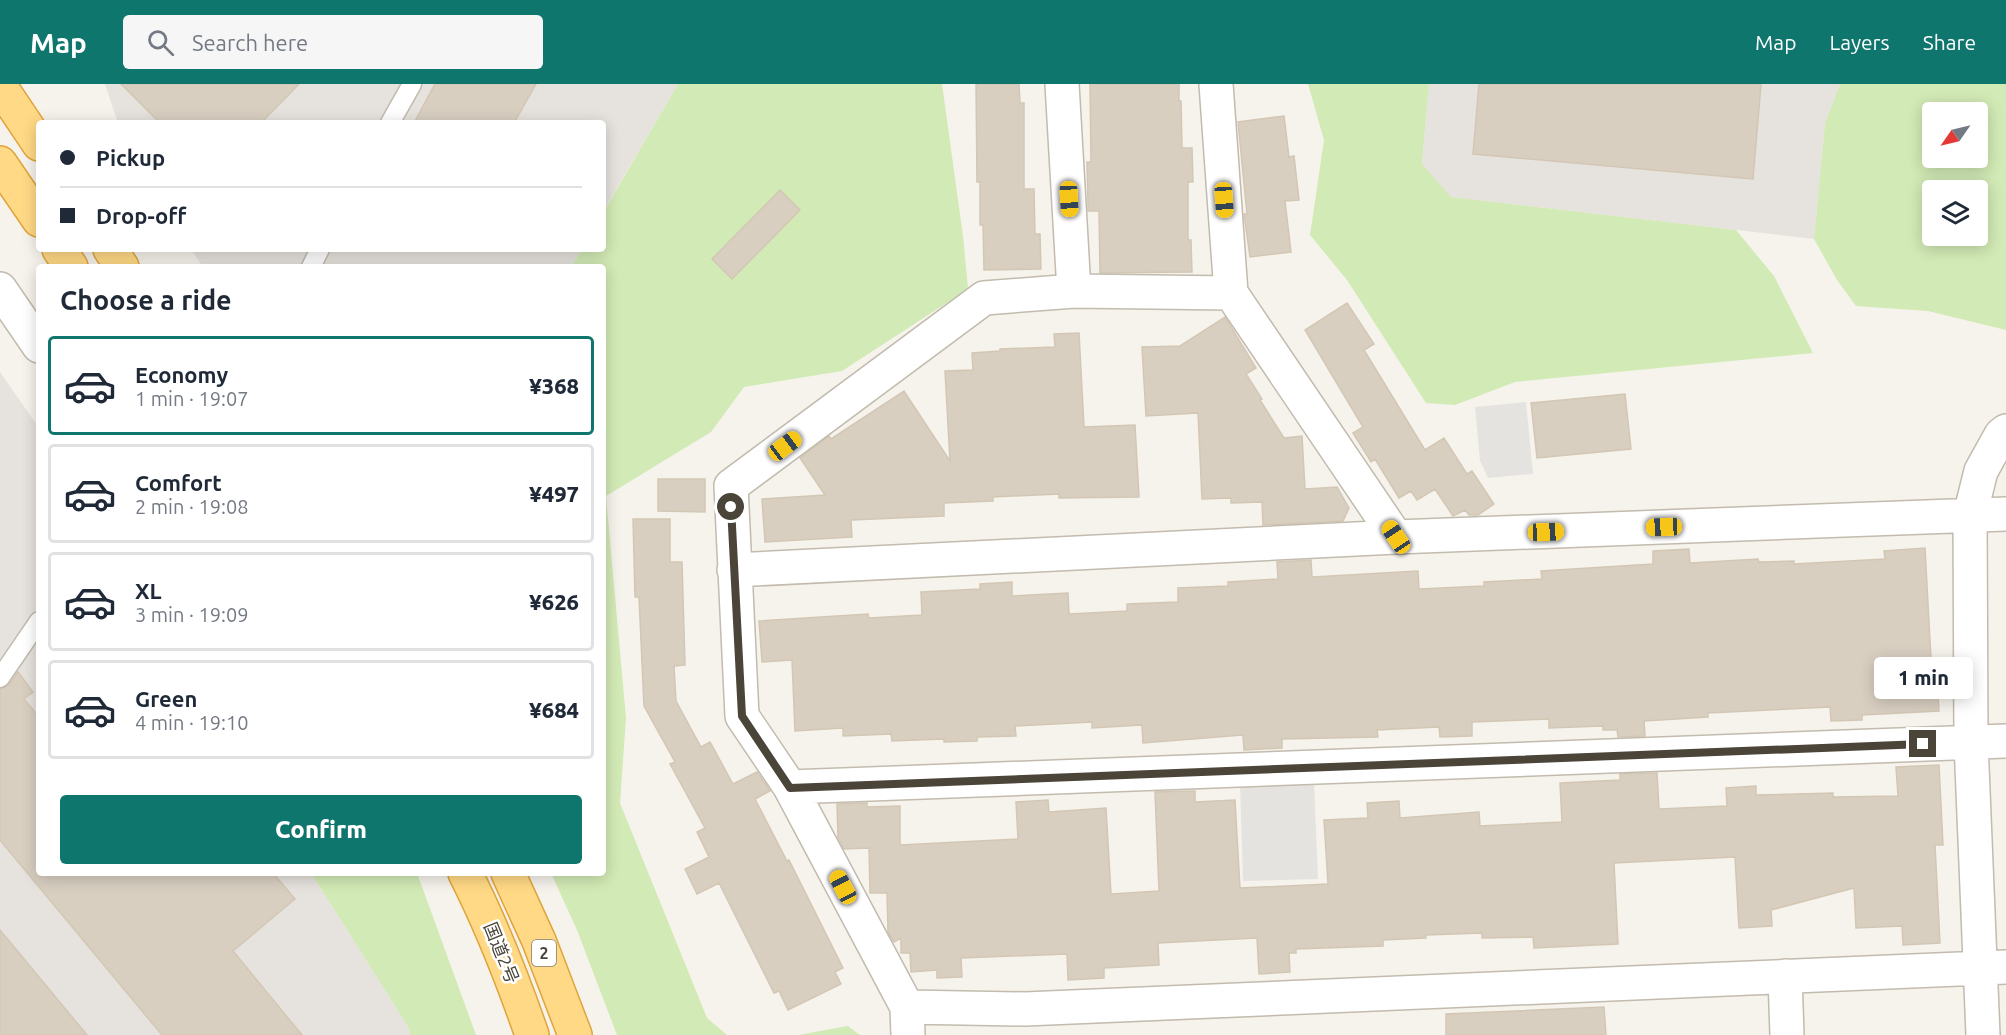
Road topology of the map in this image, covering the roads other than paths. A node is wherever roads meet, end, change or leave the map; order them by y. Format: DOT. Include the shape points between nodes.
graph roads {
  1 [pos="412,84"];
  2 [pos="1062,84"];
  3 [pos="1216,84"];
  4 [pos="0,86"];
  5 [pos="392,120"];
  6 [pos="36,140"];
  7 [pos="0,163"];
  8 [pos="36,216"];
  9 [pos="0,289"];
  10 [pos="1074,291"];
  11 [pos="1232,293"];
  12 [pos="36,342"];
  13 [pos="2006,431"];
  14 [pos="2006,514"];
  15 [pos="1970,515"];
  16 [pos="1396,537"];
  17 [pos="734,570"];
  18 [pos="36,625"];
  19 [pos="0,678"];
  20 [pos="2006,741"];
  21 [pos="1971,742"];
  22 [pos="790,788"];
  23 [pos="466,876"];
  24 [pos="509,876"];
  25 [pos="1994,967"];
  26 [pos="509,970"];
  27 [pos="1785,976"];
  28 [pos="908,1021"];
  29 [pos="1026,1022"];
  30 [pos="527,1035"];
  31 [pos="532,1035"];
  32 [pos="576,1035"];
  33 [pos="1787,1035"];
  34 [pos="1983,1035"];
  1 -- 5 [label="lane"];
  2 -- 10 [label="street"];
  3 -- 11 [label="street"];
  4 -- 6 [label="highway"];
  7 -- 8 [label="highway"];
  9 -- 12 [label="street"];
  10 -- 11 [label="street"];
  10 -- 17 [label="street" via="984,298 730,486"];
  11 -- 16 [label="street"];
  13 -- 15 [label="street" via="1981,471"];
  14 -- 15 [label="street"];
  15 -- 16 [label="street"];
  15 -- 21 [label="street"];
  16 -- 17 [label="street"];
  17 -- 22 [label="street" via="742,716"];
  18 -- 19 [label="lane"];
  20 -- 21 [label="street"];
  21 -- 22 [label="street"];
  21 -- 25 [label="street"];
  22 -- 28 [label="street"];
  23 -- 26 [label="highway, 国道2号 / 2"];
  24 -- 32 [label="highway, 2"];
  25 -- 27 [label="street"];
  25 -- 34 [label="street"];
  26 -- 30 [label="highway"];
  26 -- 31 [label="highway, 国道2号 / 2"];
  27 -- 29 [label="street"];
  27 -- 33 [label="street"];
  28 -- 29 [label="street"];
}
